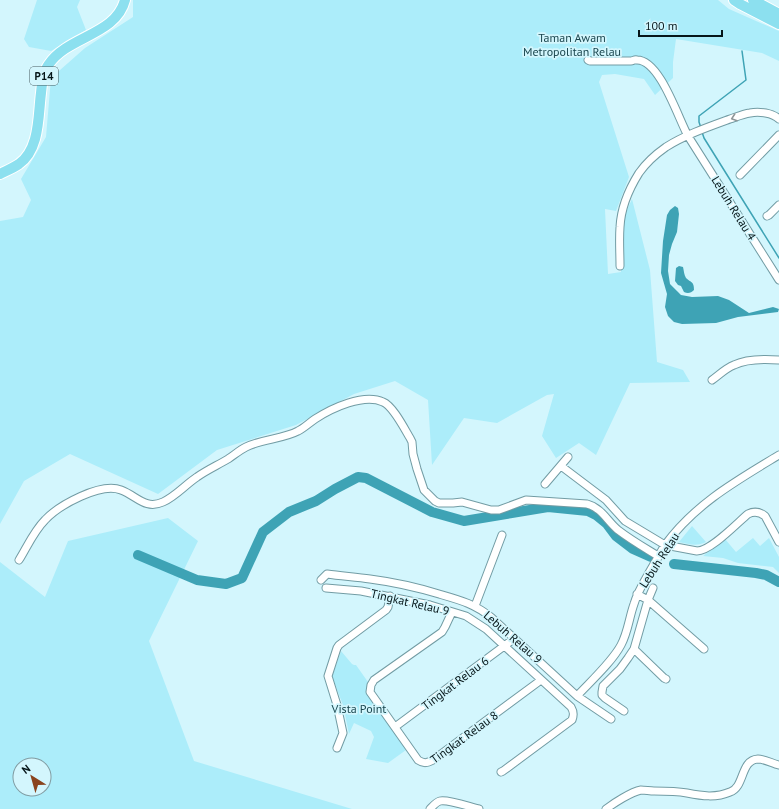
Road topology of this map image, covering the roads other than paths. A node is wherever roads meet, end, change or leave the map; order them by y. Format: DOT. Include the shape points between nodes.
graph roads {
  1 [pos="125,0"];
  2 [pos="734,0"];
  3 [pos="753,0"];
  4 [pos="779,14"];
  5 [pos="779,24"];
  6 [pos="588,60"];
  7 [pos="779,119"];
  8 [pos="779,135"];
  9 [pos="688,136"];
  10 [pos="0,174"];
  11 [pos="740,175"];
  12 [pos="779,206"];
  13 [pos="767,216"];
  14 [pos="620,266"];
  15 [pos="779,280"];
  16 [pos="779,360"];
  17 [pos="712,380"];
  18 [pos="779,455"];
  19 [pos="568,457"];
  20 [pos="561,466"];
  21 [pos="545,484"];
  22 [pos="502,535"];
  23 [pos="779,542"];
  24 [pos="665,545"];
  25 [pos="658,556"];
  26 [pos="19,560"];
  27 [pos="321,580"];
  28 [pos="326,588"];
  29 [pos="653,588"];
  30 [pos="637,594"];
  31 [pos="390,596"];
  32 [pos="648,600"];
  33 [pos="475,606"];
  34 [pos="452,612"];
  35 [pos="515,638"];
  36 [pos="504,646"];
  37 [pos="634,649"];
  38 [pos="704,649"];
  39 [pos="666,679"];
  40 [pos="541,680"];
  41 [pos="577,696"];
  42 [pos="624,711"];
  43 [pos="611,720"];
  44 [pos="395,728"];
  45 [pos="337,748"];
  46 [pos="779,765"];
  47 [pos="501,772"];
  48 [pos="430,809"];
  49 [pos="479,809"];
  50 [pos="606,809"];
  1 -- 10 [label="main road, P14" via="120,12 110,22 70,45 49,64 42,83 33,144 19,164"];
  2 -- 5 [label="main road"];
  3 -- 4 [label="main road"];
  6 -- 9 [label="street, Lebuh Relau 4" via="637,60 652,68 666,88"];
  7 -- 9 [label="street, one-way" via="762,112 750,112"];
  8 -- 11 [label="street"];
  9 -- 14 [label="street" via="664,148 648,161 628,193 620,226"];
  9 -- 15 [label="street, Lebuh Relau 4"];
  12 -- 13 [label="street"];
  16 -- 17 [label="street" via="741,362 729,367"];
  18 -- 24 [label="street, Lebuh Relau" via="706,502"];
  19 -- 20 [label="street"];
  20 -- 21 [label="street"];
  20 -- 24 [label="street" via="606,500 625,521"];
  22 -- 33 [label="street"];
  23 -- 24 [label="street" via="765,516 756,512 748,514 702,551"];
  24 -- 25 [label="street, Lebuh Relau"];
  25 -- 26 [label="street" via="627,537 599,510 587,504 526,500 499,510 490,510 462,502 435,501 424,490 410,438 392,408 382,401 369,399 335,408 298,431 248,446 160,503 148,504 115,488 94,491 77,498 46,519 37,529"];
  25 -- 30 [label="street, Lebuh Relau"];
  27 -- 33 [label="street, Lebuh Relau 9" via="327,574 370,579 418,588"];
  28 -- 31 [label="street, Tingkat Relau 9"];
  29 -- 32 [label="street"];
  30 -- 32 [label="street"];
  30 -- 41 [label="street, Lebuh Relau" via="627,632 614,657"];
  31 -- 34 [label="street, Tingkat Relau 9"];
  31 -- 45 [label="street" via="386,610 337,648 328,676 338,705 343,733"];
  32 -- 37 [label="street"];
  32 -- 38 [label="street"];
  33 -- 35 [label="street, Lebuh Relau 9"];
  34 -- 36 [label="street, Tingkat Relau 9" via="466,616 486,629"];
  34 -- 44 [label="street" via="442,632 374,680 371,685 370,692"];
  35 -- 36 [label="street, Tingkat Relau 6"];
  35 -- 41 [label="street, Lebuh Relau 9"];
  36 -- 40 [label="street, Tingkat Relau 9"];
  36 -- 44 [label="street, Tingkat Relau 6"];
  37 -- 39 [label="street"];
  37 -- 42 [label="street" via="620,669 603,686 602,692 604,698"];
  40 -- 44 [label="street, Tingkat Relau 8" via="427,763 418,760"];
  40 -- 47 [label="street, Tingkat Relau 9" via="571,707 574,714 572,720"];
  41 -- 43 [label="street, Lebuh Relau 9"];
  46 -- 50 [label="street" via="760,759 752,761 746,766 733,791 724,795 703,796 640,790 614,802"];
  48 -- 49 [label="street" via="440,801 447,801"];
}
